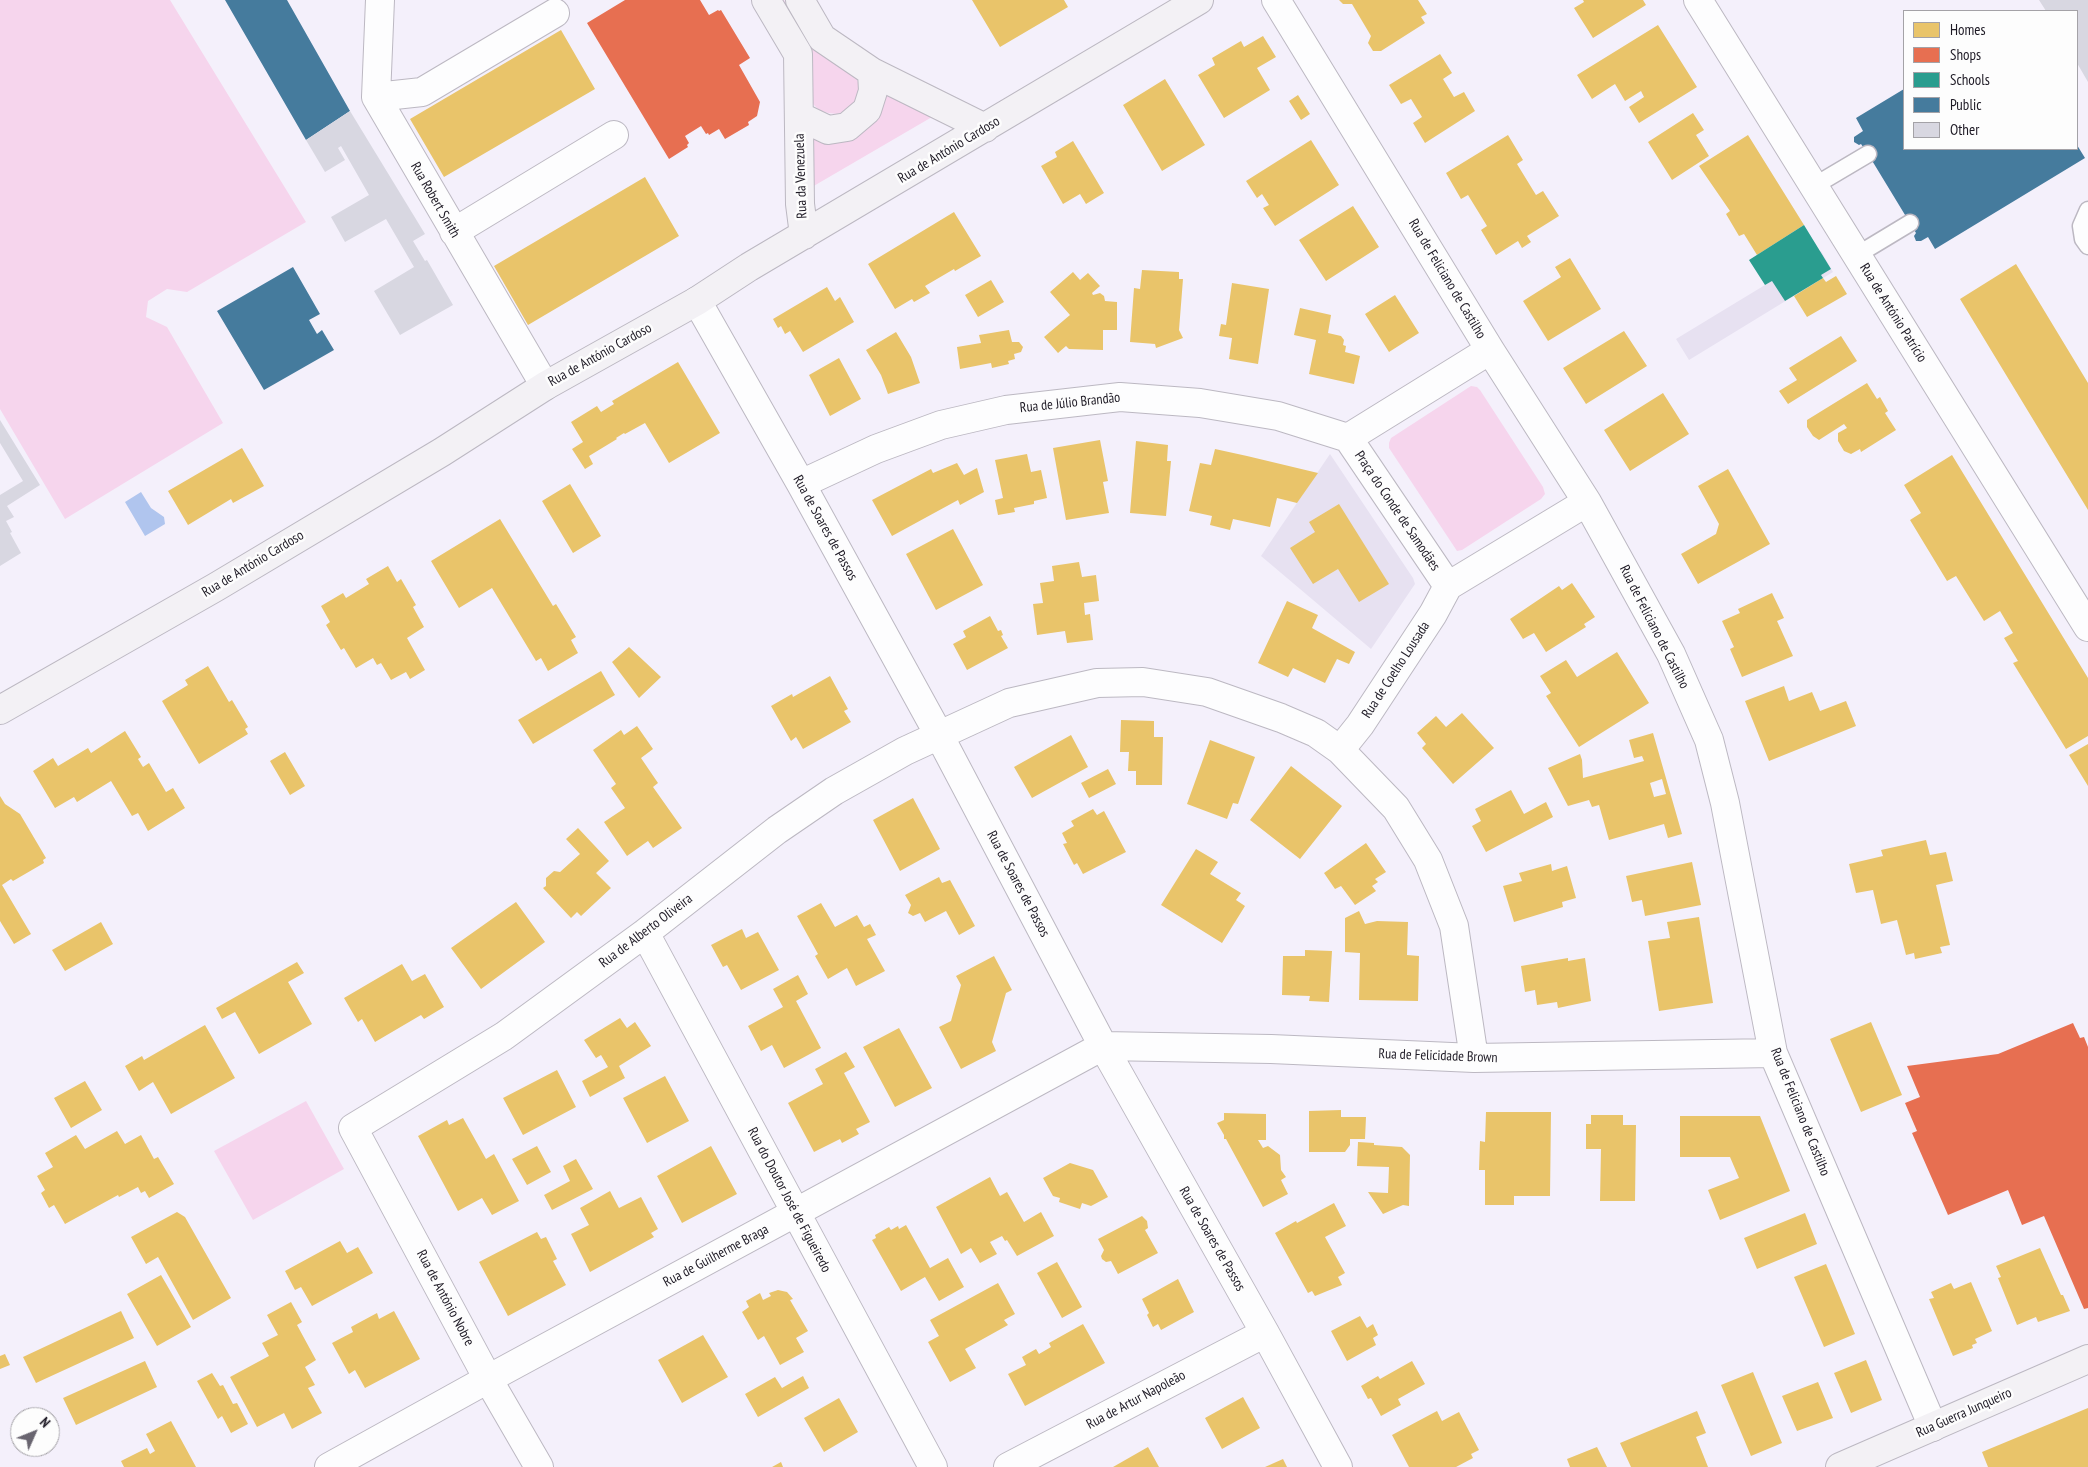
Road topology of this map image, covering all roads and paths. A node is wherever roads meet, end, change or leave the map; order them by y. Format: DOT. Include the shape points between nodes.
graph roads {
  1 [pos="380,0"];
  2 [pos="766,0"];
  3 [pos="800,0"];
  4 [pos="1199,0"];
  5 [pos="1276,0"];
  6 [pos="1698,0"];
  7 [pos="555,13"];
  8 [pos="872,72"];
  9 [pos="376,97"];
  10 [pos="799,116"];
  11 [pos="985,128"];
  12 [pos="614,134"];
  13 [pos="1868,154"];
  14 [pos="1814,186"];
  15 [pos="2088,210"];
  16 [pos="1910,223"];
  17 [pos="454,232"];
  18 [pos="804,235"];
  19 [pos="2088,246"];
  20 [pos="1857,255"];
  21 [pos="696,301"];
  22 [pos="1490,350"];
  23 [pos="545,386"];
  24 [pos="1348,438"];
  25 [pos="801,484"];
  26 [pos="1587,502"];
  27 [pos="1448,586"];
  28 [pos="2088,627"];
  29 [pos="0,710"];
  30 [pos="940,735"];
  31 [pos="1340,750"];
  32 [pos="645,933"];
  33 [pos="1103,1046"];
  34 [pos="1773,1053"];
  35 [pos="1474,1058"];
  36 [pos="353,1128"];
  37 [pos="796,1213"];
  38 [pos="1265,1333"];
  39 [pos="2088,1359"];
  40 [pos="488,1379"];
  41 [pos="1933,1427"];
  42 [pos="329,1467"];
  43 [pos="539,1467"];
  44 [pos="934,1467"];
  45 [pos="1008,1467"];
  46 [pos="1338,1467"];
  47 [pos="1840,1467"];
  1 -- 9 [label="street"];
  2 -- 10 [label="street, Rua da Venezuela" via="798,54"];
  3 -- 8 [label="street" via="822,38"];
  4 -- 11 [label="street, Rua de António Cardoso"];
  5 -- 22 [label="street, Rua de Feliciano de Castilho"];
  6 -- 14 [label="street, Rua de António Patrício"];
  7 -- 9 [label="street" via="422,92"];
  8 -- 10 [label="street, Rua da Venezuela" via="873,91 867,110 847,127 828,130"];
  8 -- 11 [label="street"];
  9 -- 17 [label="street, Rua Robert Smith"];
  10 -- 18 [label="street, Rua da Venezuela" via="800,204"];
  11 -- 18 [label="street, Rua de António Cardoso"];
  12 -- 17 [label="street"];
  13 -- 14 [label="lane"];
  14 -- 20 [label="street, Rua de António Patrício"];
  15 -- 19 [label="lane" via="2081,226"];
  16 -- 20 [label="lane"];
  17 -- 23 [label="street, Rua Robert Smith"];
  18 -- 21 [label="street, Rua de António Cardoso"];
  20 -- 28 [label="street, Rua de António Patrício"];
  21 -- 23 [label="street, Rua de António Cardoso"];
  21 -- 25 [label="street, Rua de Soares de Passos"];
  22 -- 24 [label="street, Praça do Conde de Samodães"];
  22 -- 26 [label="street, Rua de Feliciano de Castilho"];
  23 -- 29 [label="street, Rua de António Cardoso" via="442,452 224,582"];
  24 -- 25 [label="street, Rua de Júlio Brandão" via="1268,414 1200,403 1120,397 1006,410 941,425"];
  24 -- 27 [label="street, Praça do Conde de Samodães"];
  25 -- 30 [label="street, Rua de Soares de Passos"];
  26 -- 27 [label="street, Praça do Conde de Samodães"];
  26 -- 34 [label="street, Rua de Feliciano de Castilho" via="1671,654 1709,740 1725,803"];
  27 -- 31 [label="street, Rua de Coelho Lousada" via="1360,725"];
  30 -- 31 [label="street, Rua de Alberto Oliveira" via="1017,701 1096,683 1143,682 1207,692 1316,733"];
  30 -- 32 [label="street, Rua de Alberto Oliveira" via="826,796"];
  30 -- 33 [label="street, Rua de Soares de Passos"];
  31 -- 35 [label="street, Rua de Alberto Oliveira" via="1396,808 1428,860 1454,926"];
  32 -- 36 [label="street, Rua de Alberto Oliveira" via="504,1036"];
  32 -- 37 [label="street, Rua do Doutor José de Figueiredo"];
  33 -- 35 [label="street, Rua de Felicidade Brown"];
  33 -- 37 [label="street, Rua de Guilherme Braga"];
  33 -- 38 [label="street, Rua de Soares de Passos"];
  34 -- 35 [label="street, Rua de Felicidade Brown"];
  34 -- 41 [label="street, Rua de Feliciano de Castilho"];
  36 -- 40 [label="street, Rua de António Nobre"];
  37 -- 40 [label="street, Rua de Guilherme Braga"];
  37 -- 44 [label="street, Rua do Doutor José de Figueiredo"];
  38 -- 45 [label="street, Rua de Artur Napoleão"];
  38 -- 46 [label="street, Rua de Soares de Passos"];
  39 -- 41 [label="street, Rua Guerra Junqueiro"];
  40 -- 42 [label="street, Rua de Guilherme Braga"];
  40 -- 43 [label="street, Rua de António Nobre"];
  41 -- 47 [label="street, Rua Guerra Junqueiro"];
}
